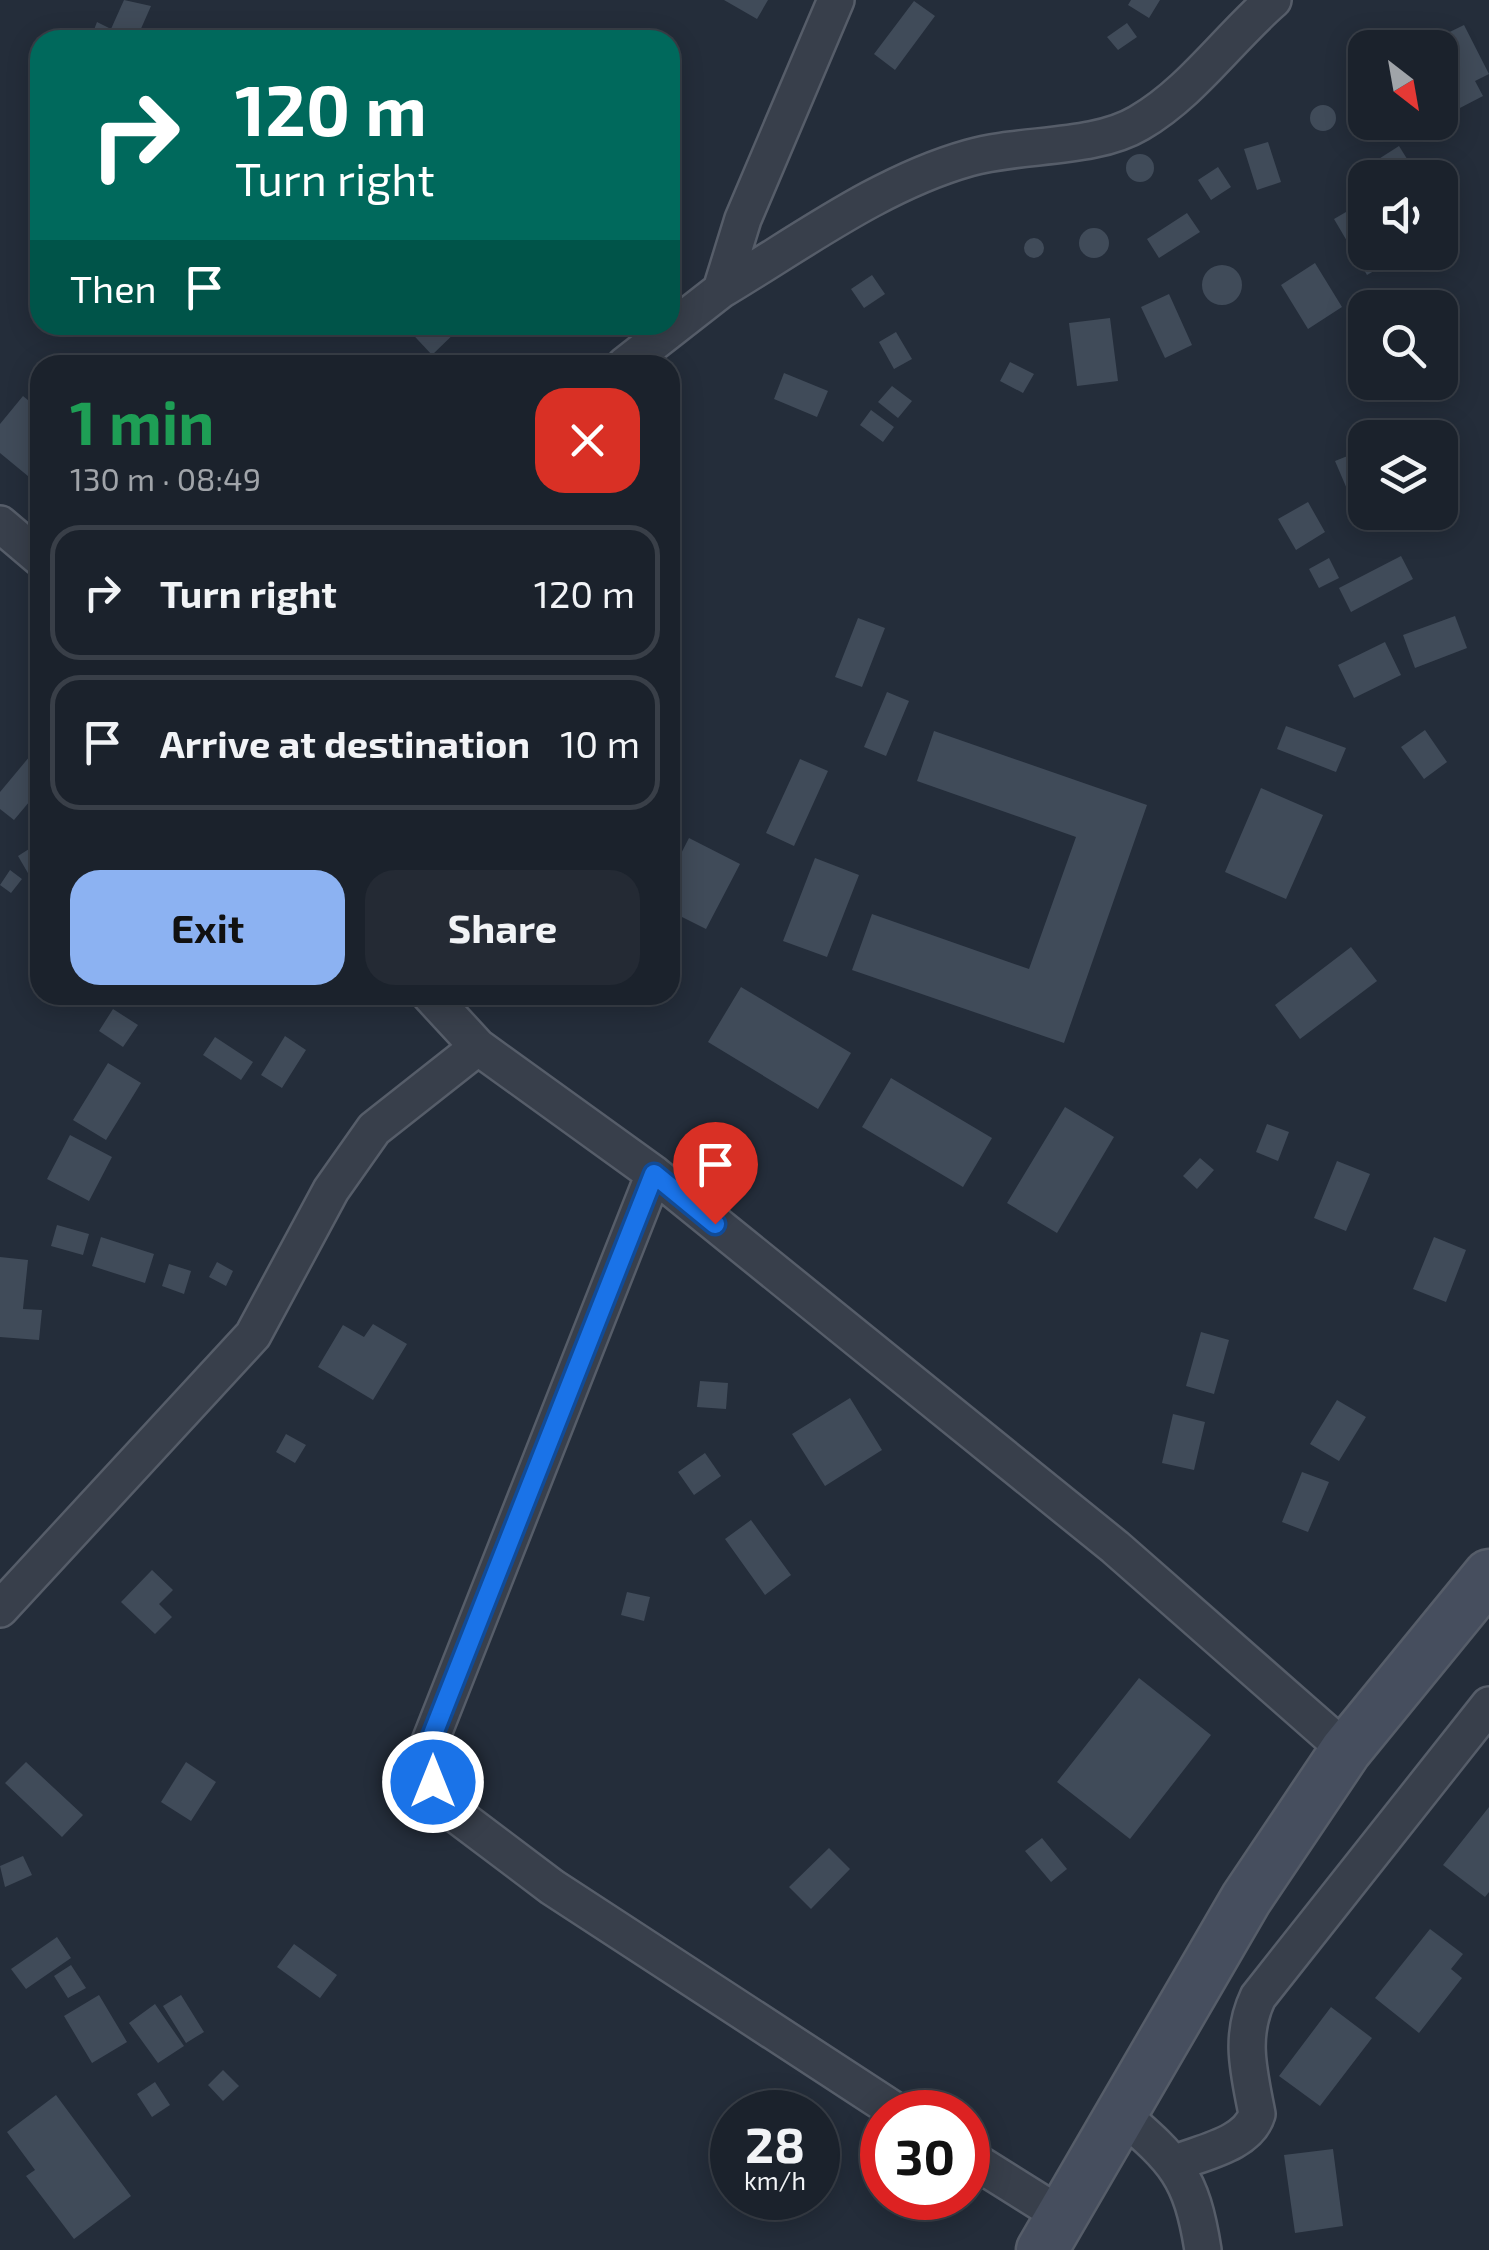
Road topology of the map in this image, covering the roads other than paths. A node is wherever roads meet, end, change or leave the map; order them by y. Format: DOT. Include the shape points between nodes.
graph roads {
  1 [pos="836,0"];
  2 [pos="1274,0"];
  3 [pos="721,290"];
  4 [pos="680,322"];
  5 [pos="663,335"];
  6 [pos="638,355"];
  7 [pos="0,524"];
  8 [pos="30,550"];
  9 [pos="439,1005"];
  10 [pos="478,1047"];
  11 [pos="654,1174"];
  12 [pos="1489,1575"];
  13 [pos="0,1609"];
  14 [pos="1489,1706"];
  15 [pos="1346,1750"];
  16 [pos="863,2090"];
  17 [pos="1120,2112"];
  18 [pos="1176,2162"];
  19 [pos="990,2177"];
  20 [pos="1052,2233"];
  21 [pos="1204,2250"];
  1 -- 3 [label="street" via="743,219"];
  2 -- 3 [label="street" via="1137,126 970,157 929,172"];
  3 -- 4 [label="street"];
  5 -- 6 [label="street"];
  7 -- 8 [label="street"];
  9 -- 10 [label="street"];
  10 -- 11 [label="street"];
  10 -- 13 [label="street" via="374,1129 330,1190 254,1336"];
  11 -- 15 [label="street" via="1114,1547"];
  11 -- 16 [label="street" via="429,1744 433,1782 450,1810 552,1887"];
  12 -- 15 [label="street"];
  14 -- 18 [label="street" via="1258,1998 1245,2040 1254,2123 1236,2138"];
  15 -- 17 [label="street" via="1246,1900"];
  17 -- 18 [label="street"];
  17 -- 20 [label="street"];
  18 -- 21 [label="street"];
  19 -- 20 [label="street"];
}
